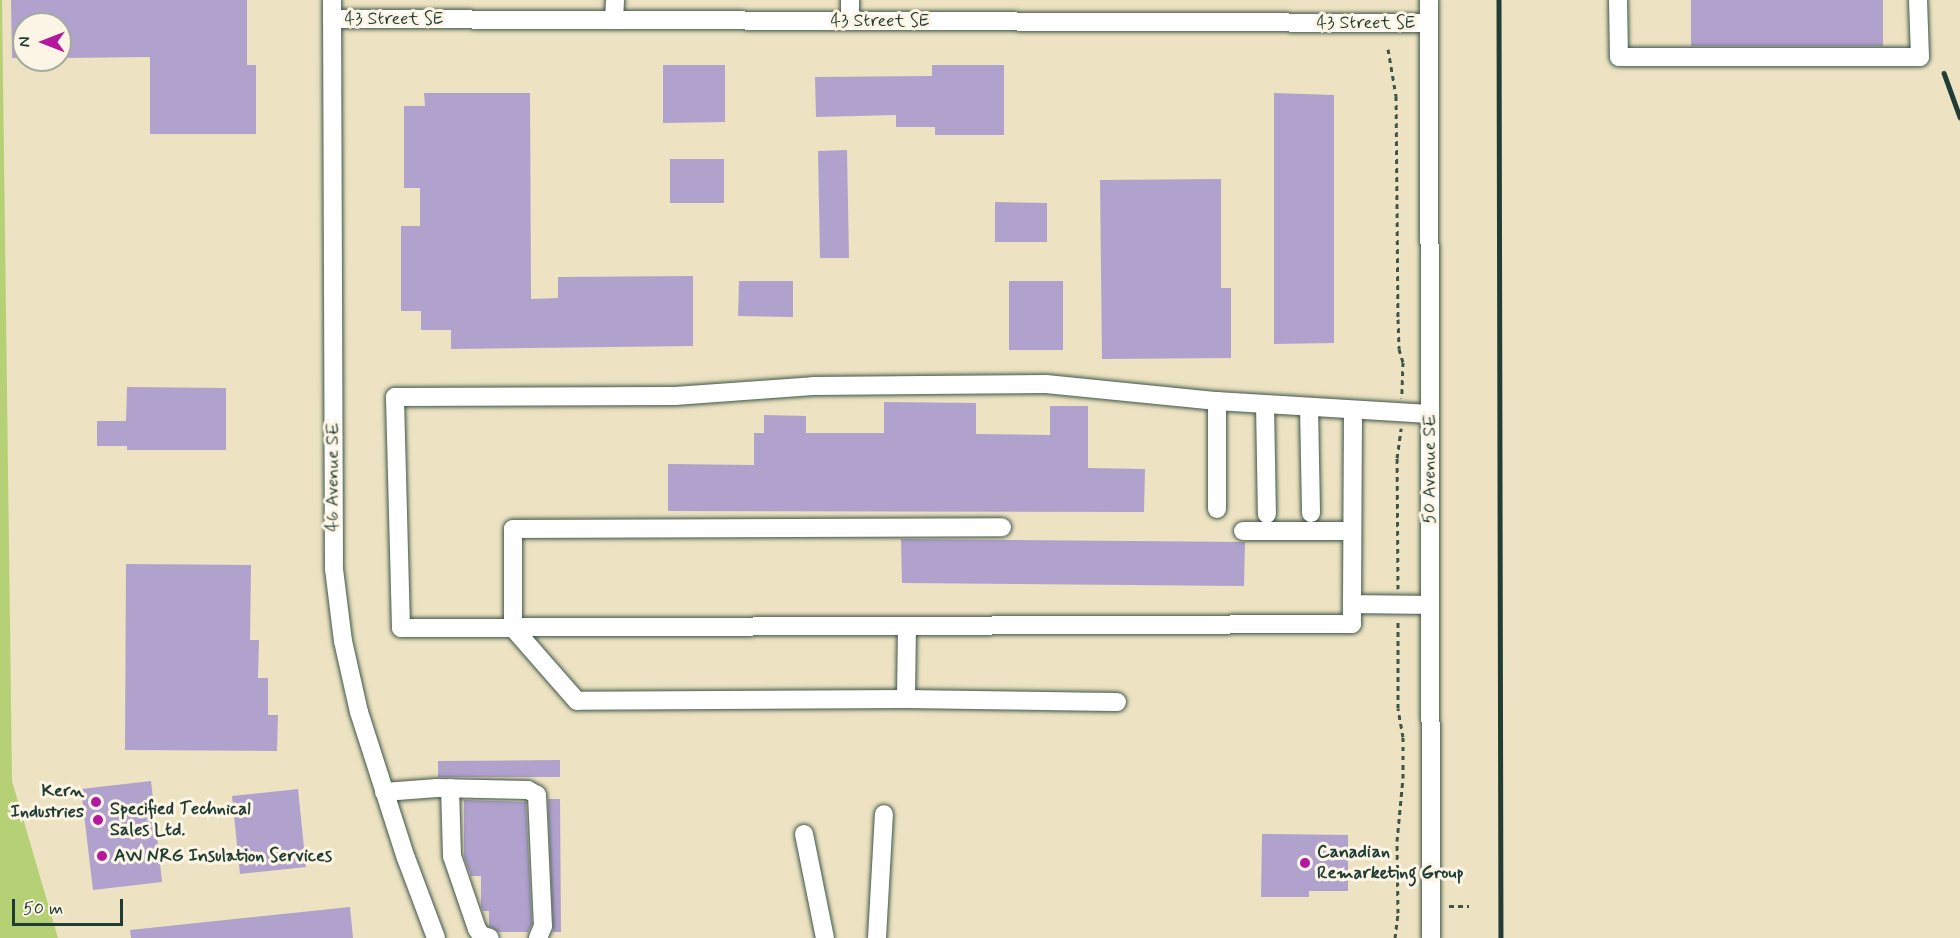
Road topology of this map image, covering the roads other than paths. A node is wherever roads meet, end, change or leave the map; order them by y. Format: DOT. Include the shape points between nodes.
graph roads {
  1 [pos="332,0"];
  2 [pos="615,0"];
  3 [pos="850,0"];
  4 [pos="1429,0"];
  5 [pos="1618,0"];
  6 [pos="1918,0"];
  7 [pos="332,19"];
  8 [pos="614,20"];
  9 [pos="850,21"];
  10 [pos="1428,23"];
  11 [pos="1217,401"];
  12 [pos="1265,404"];
  13 [pos="1309,406"];
  14 [pos="1353,411"];
  15 [pos="1430,414"];
  16 [pos="1217,509"];
  17 [pos="1311,513"];
  18 [pos="1267,514"];
  19 [pos="1002,527"];
  20 [pos="1243,531"];
  21 [pos="1352,531"];
  22 [pos="1352,604"];
  23 [pos="1430,605"];
  24 [pos="907,626"];
  25 [pos="513,628"];
  26 [pos="906,699"];
  27 [pos="1117,702"];
  28 [pos="450,788"];
  29 [pos="384,792"];
  30 [pos="884,814"];
  31 [pos="804,834"];
  32 [pos="1430,917"];
  33 [pos="436,938"];
  34 [pos="490,938"];
  35 [pos="538,938"];
  36 [pos="825,938"];
  37 [pos="877,938"];
  38 [pos="1421,938"];
  39 [pos="1431,938"];
  1 -- 7 [label="street, 46 Avenue SE"];
  2 -- 8 [label="street"];
  3 -- 9 [label="street"];
  4 -- 10 [label="street, 50 Avenue SE"];
  5 -- 6 [label="street" via="1619,57 1920,57"];
  7 -- 8 [label="street, 43 Street SE"];
  7 -- 29 [label="street, 46 Avenue SE" via="333,569 343,641 359,712"];
  8 -- 9 [label="street, 43 Street SE"];
  9 -- 10 [label="street, 43 Street SE"];
  10 -- 15 [label="street, 50 Avenue SE"];
  11 -- 12 [label="street"];
  11 -- 16 [label="street"];
  11 -- 25 [label="street" via="1046,384 813,386 675,396 395,397 401,628"];
  12 -- 13 [label="street"];
  12 -- 18 [label="street"];
  13 -- 14 [label="street"];
  13 -- 17 [label="street"];
  14 -- 15 [label="street"];
  14 -- 21 [label="street"];
  15 -- 23 [label="street, 50 Avenue SE"];
  19 -- 25 [label="street" via="513,529"];
  20 -- 21 [label="street"];
  21 -- 22 [label="street"];
  22 -- 23 [label="street"];
  22 -- 24 [label="street" via="1352,624"];
  23 -- 32 [label="street, 50 Avenue SE"];
  24 -- 25 [label="street"];
  24 -- 26 [label="street"];
  25 -- 26 [label="street" via="577,701"];
  26 -- 27 [label="street"];
  28 -- 29 [label="street"];
  28 -- 34 [label="street" via="452,856 477,929"];
  28 -- 35 [label="street" via="528,790 537,795 543,926"];
  29 -- 33 [label="street, 46 Avenue SE"];
  30 -- 37 [label="street"];
  31 -- 36 [label="street"];
  32 -- 38 [label="street"];
  32 -- 39 [label="street, 50 Avenue SE"];
}
